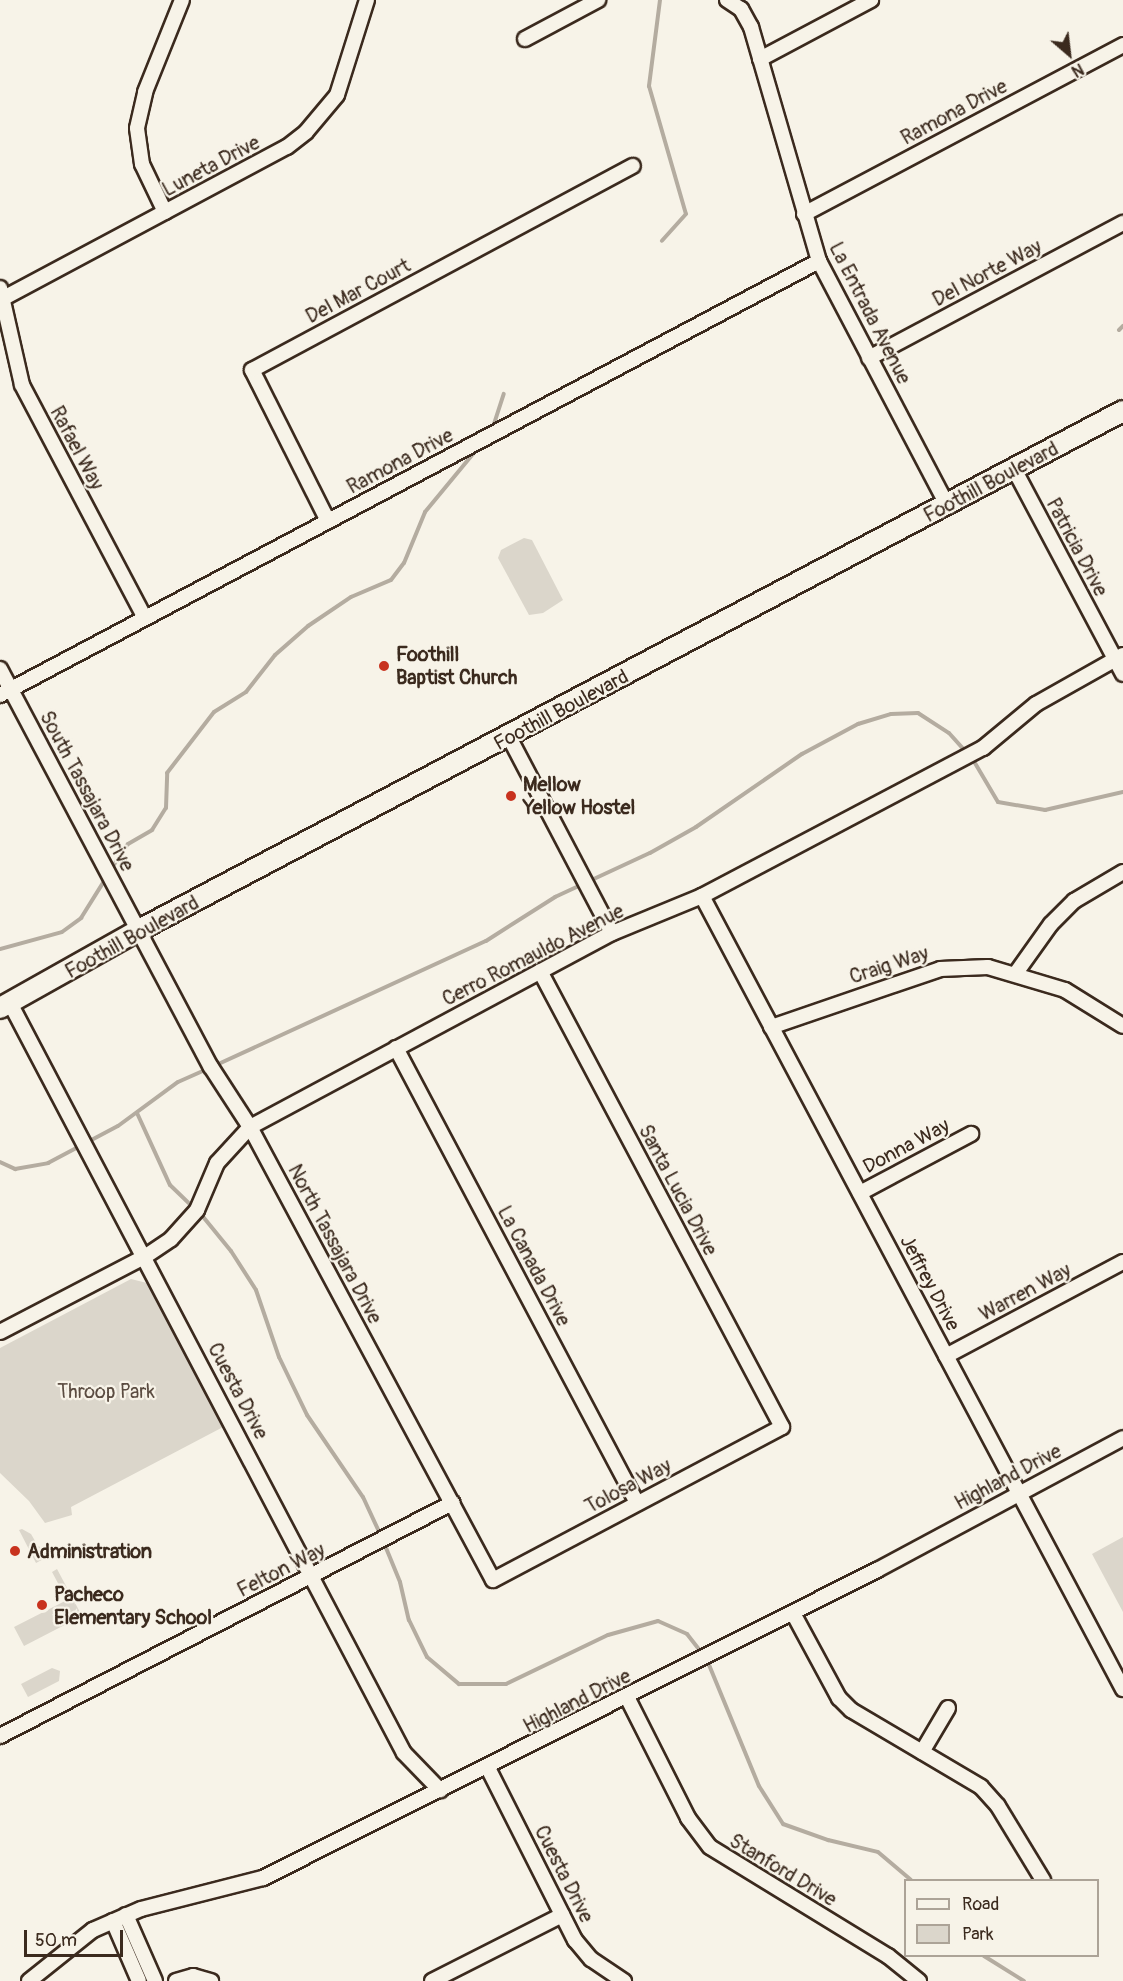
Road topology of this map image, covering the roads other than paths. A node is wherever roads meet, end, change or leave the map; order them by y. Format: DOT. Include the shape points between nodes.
graph roads {
  1 [pos="182,0"];
  2 [pos="367,0"];
  3 [pos="598,0"];
  4 [pos="727,0"];
  5 [pos="746,0"];
  6 [pos="871,0"];
  7 [pos="751,27"];
  8 [pos="525,39"];
  9 [pos="1123,45"];
  10 [pos="760,59"];
  11 [pos="633,166"];
  12 [pos="165,212"];
  13 [pos="804,214"];
  14 [pos="1123,223"];
  15 [pos="819,261"];
  16 [pos="1,295"];
  17 [pos="869,358"];
  18 [pos="1123,411"];
  19 [pos="1014,469"];
  20 [pos="947,505"];
  21 [pos="328,521"];
  22 [pos="145,618"];
  23 [pos="1119,657"];
  24 [pos="0,669"];
  25 [pos="1123,675"];
  26 [pos="5,692"];
  27 [pos="509,738"];
  28 [pos="1123,872"];
  29 [pos="702,896"];
  30 [pos="140,930"];
  31 [pos="612,933"];
  32 [pos="540,971"];
  33 [pos="1016,974"];
  34 [pos="5,1006"];
  35 [pos="1123,1026"];
  36 [pos="771,1027"];
  37 [pos="396,1048"];
  38 [pos="250,1127"];
  39 [pos="971,1134"];
  40 [pos="860,1193"];
  41 [pos="146,1256"];
  42 [pos="1123,1262"];
  43 [pos="0,1332"];
  44 [pos="946,1356"];
  45 [pos="782,1426"];
  46 [pos="1123,1438"];
  47 [pos="1019,1493"];
  48 [pos="452,1503"];
  49 [pos="637,1503"];
  50 [pos="312,1576"];
  51 [pos="493,1580"];
  52 [pos="793,1613"];
  53 [pos="1123,1689"];
  54 [pos="627,1697"];
  55 [pos="948,1708"];
  56 [pos="0,1736"];
  57 [pos="922,1752"];
  58 [pos="488,1768"];
  59 [pos="441,1790"];
  60 [pos="1042,1879"];
  61 [pos="126,1915"];
  62 [pos="562,1915"];
  63 [pos="113,1921"];
  64 [pos="34,1978"];
  65 [pos="139,1981"];
  66 [pos="155,1981"];
  67 [pos="176,1981"];
  68 [pos="211,1981"];
  69 [pos="432,1981"];
  70 [pos="624,1981"];
  71 [pos="919,1981"];
  1 -- 12 [label="street" via="144,92 137,128 142,165"];
  2 -- 12 [label="street, Luneta Drive" via="337,95 306,132 287,147"];
  3 -- 8 [label="street"];
  4 -- 7 [label="street, La Entrada Avenue" via="741,9"];
  5 -- 7 [label="street"];
  6 -- 10 [label="street"];
  7 -- 10 [label="street, La Entrada Avenue"];
  9 -- 13 [label="street, Ramona Drive"];
  10 -- 13 [label="street, La Entrada Avenue"];
  11 -- 21 [label="street, Del Mar Court" via="252,370"];
  12 -- 16 [label="street, Luneta Drive"];
  13 -- 15 [label="street, La Entrada Avenue"];
  14 -- 17 [label="street, Del Norte Way"];
  15 -- 17 [label="street, La Entrada Avenue"];
  15 -- 21 [label="street, Ramona Drive"];
  16 -- 22 [label="street, Rafael Way" via="22,385"];
  17 -- 20 [label="street, La Entrada Avenue"];
  18 -- 19 [label="street, Foothill Boulevard"];
  19 -- 20 [label="street, Foothill Boulevard"];
  19 -- 23 [label="street, Patricia Drive"];
  20 -- 27 [label="street, Foothill Boulevard"];
  21 -- 22 [label="street, Ramona Drive"];
  22 -- 26 [label="street, Ramona Drive"];
  23 -- 25 [label="street, Patricia Drive"];
  23 -- 29 [label="street, Cerro Romauldo Avenue" via="1036,704 983,748"];
  24 -- 26 [label="street, South Tassajara Drive"];
  26 -- 30 [label="street, South Tassajara Drive"];
  27 -- 30 [label="street, Foothill Boulevard"];
  27 -- 31 [label="street"];
  28 -- 33 [label="street" via="1074,900 1051,924"];
  29 -- 31 [label="street, Cerro Romauldo Avenue"];
  29 -- 36 [label="street, Jeffrey Drive"];
  30 -- 34 [label="street, Foothill Boulevard"];
  30 -- 38 [label="street, North Tassajara Drive" via="211,1067"];
  31 -- 32 [label="street, Cerro Romauldo Avenue"];
  32 -- 37 [label="street, Cerro Romauldo Avenue"];
  32 -- 45 [label="street, Santa Lucia Drive"];
  33 -- 35 [label="street, Craig Way" via="1065,990"];
  33 -- 36 [label="street, Craig Way" via="988,967 940,969"];
  34 -- 41 [label="street, Cuesta Drive"];
  36 -- 40 [label="street, Jeffrey Drive"];
  37 -- 38 [label="street, Cerro Romauldo Avenue"];
  37 -- 49 [label="street, La Canada Drive"];
  38 -- 41 [label="street, Cerro Romauldo Avenue" via="217,1164 197,1210 171,1239"];
  38 -- 48 [label="street, North Tassajara Drive"];
  39 -- 40 [label="street, Donna Way"];
  40 -- 44 [label="street, Jeffrey Drive"];
  41 -- 43 [label="street, Cerro Romauldo Avenue"];
  41 -- 50 [label="street, Cuesta Drive"];
  42 -- 44 [label="street, Warren Way"];
  44 -- 47 [label="street, Jeffrey Drive"];
  45 -- 49 [label="street, Tolosa Way"];
  46 -- 47 [label="street, Highland Drive"];
  47 -- 52 [label="street, Highland Drive"];
  47 -- 53 [label="street, Jeffrey Drive"];
  48 -- 50 [label="street, Felton Way"];
  48 -- 51 [label="street, North Tassajara Drive"];
  49 -- 51 [label="street, Tolosa Way"];
  50 -- 56 [label="street, Felton Way"];
  50 -- 59 [label="street, Cuesta Drive" via="404,1753"];
  52 -- 54 [label="street, Highland Drive"];
  52 -- 57 [label="street" via="838,1698"];
  54 -- 58 [label="street, Highland Drive"];
  54 -- 71 [label="street, Stanford Drive" via="688,1818 710,1847 888,1956"];
  55 -- 57 [label="street"];
  57 -- 60 [label="street" via="981,1787 993,1799"];
  58 -- 59 [label="street, Highland Drive"];
  58 -- 62 [label="street, Cuesta Drive"];
  59 -- 61 [label="street, Highland Drive" via="263,1878"];
  61 -- 63 [label="street, Highland Drive"];
  61 -- 66 [label="street"];
  62 -- 69 [label="street"];
  62 -- 70 [label="street, Cuesta Drive" via="591,1959"];
  63 -- 64 [label="street, Highland Drive" via="75,1942"];
  63 -- 65 [label="street"];
  67 -- 68 [label="street" via="193,1976"];
}
